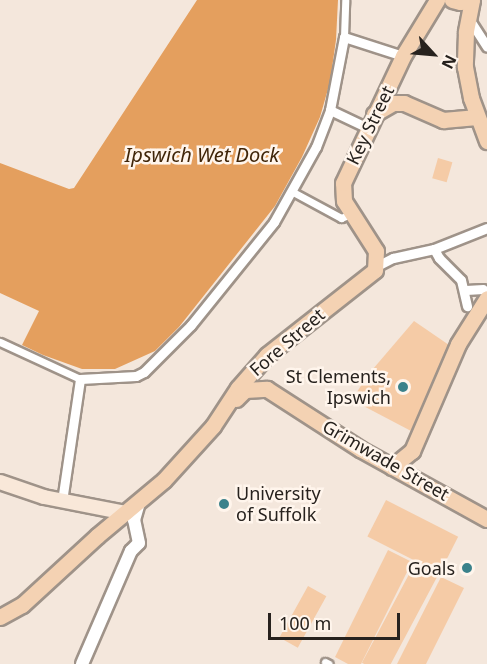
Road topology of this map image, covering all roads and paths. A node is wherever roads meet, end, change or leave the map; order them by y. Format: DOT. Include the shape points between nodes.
graph roads {
  1 [pos="345,0"];
  2 [pos="437,0"];
  3 [pos="452,0"];
  4 [pos="471,5"];
  5 [pos="344,37"];
  6 [pos="486,46"];
  7 [pos="465,52"];
  8 [pos="403,56"];
  9 [pos="330,110"];
  10 [pos="477,117"];
  11 [pos="371,121"];
  12 [pos="487,141"];
  13 [pos="293,192"];
  14 [pos="351,214"];
  15 [pos="487,228"];
  16 [pos="434,249"];
  17 [pos="377,266"];
  18 [pos="466,291"];
  19 [pos="485,293"];
  20 [pos="467,306"];
  21 [pos="487,309"];
  22 [pos="468,327"];
  23 [pos="0,342"];
  24 [pos="282,345"];
  25 [pos="80,379"];
  26 [pos="286,399"];
  27 [pos="229,405"];
  28 [pos="392,467"];
  29 [pos="0,482"];
  30 [pos="62,501"];
  31 [pos="139,502"];
  32 [pos="126,513"];
  33 [pos="487,519"];
  34 [pos="0,617"];
  35 [pos="82,664"];
  1 -- 5 [label="street"];
  2 -- 8 [label="main road, Key Street"];
  3 -- 4 [label="main road"];
  4 -- 6 [label="street"];
  4 -- 7 [label="main road"];
  5 -- 8 [label="street"];
  5 -- 9 [label="street"];
  6 -- 7 [label="street" via="474,42"];
  7 -- 10 [label="main road" via="468,85"];
  8 -- 11 [label="main road, Key Street"];
  9 -- 11 [label="street"];
  9 -- 13 [label="street"];
  10 -- 11 [label="main road" via="443,120 404,103 393,103"];
  10 -- 12 [label="main road"];
  11 -- 14 [label="main road, Key Street" via="342,189"];
  13 -- 14 [label="street" via="341,218"];
  13 -- 25 [label="street" via="274,222 192,325 144,372 136,376"];
  14 -- 17 [label="main road" via="376,251"];
  15 -- 16 [label="street, Fore Street"];
  16 -- 17 [label="street, Fore Street" via="393,258"];
  16 -- 18 [label="street" via="458,275"];
  17 -- 24 [label="main road, Fore Street"];
  18 -- 19 [label="street"];
  18 -- 20 [label="street"];
  19 -- 22 [label="main road"];
  21 -- 22 [label="street"];
  22 -- 28 [label="main road" via="412,451"];
  23 -- 25 [label="street"];
  24 -- 26 [label="main road, Grimwade Street" via="266,370 272,385"];
  24 -- 27 [label="main road, Fore Street" via="252,370"];
  25 -- 30 [label="street"];
  26 -- 27 [label="main road, Grimwade Street" via="267,389 252,388"];
  26 -- 28 [label="main road, Grimwade Street"];
  27 -- 31 [label="main road, Fore Street" via="174,470"];
  28 -- 33 [label="main road, Grimwade Street"];
  29 -- 30 [label="main road"];
  30 -- 32 [label="main road"];
  31 -- 32 [label="main road, Fore Street"];
  31 -- 35 [label="street" via="134,520 139,543 131,551"];
  32 -- 34 [label="main road, Fore Street" via="22,605"];
}
